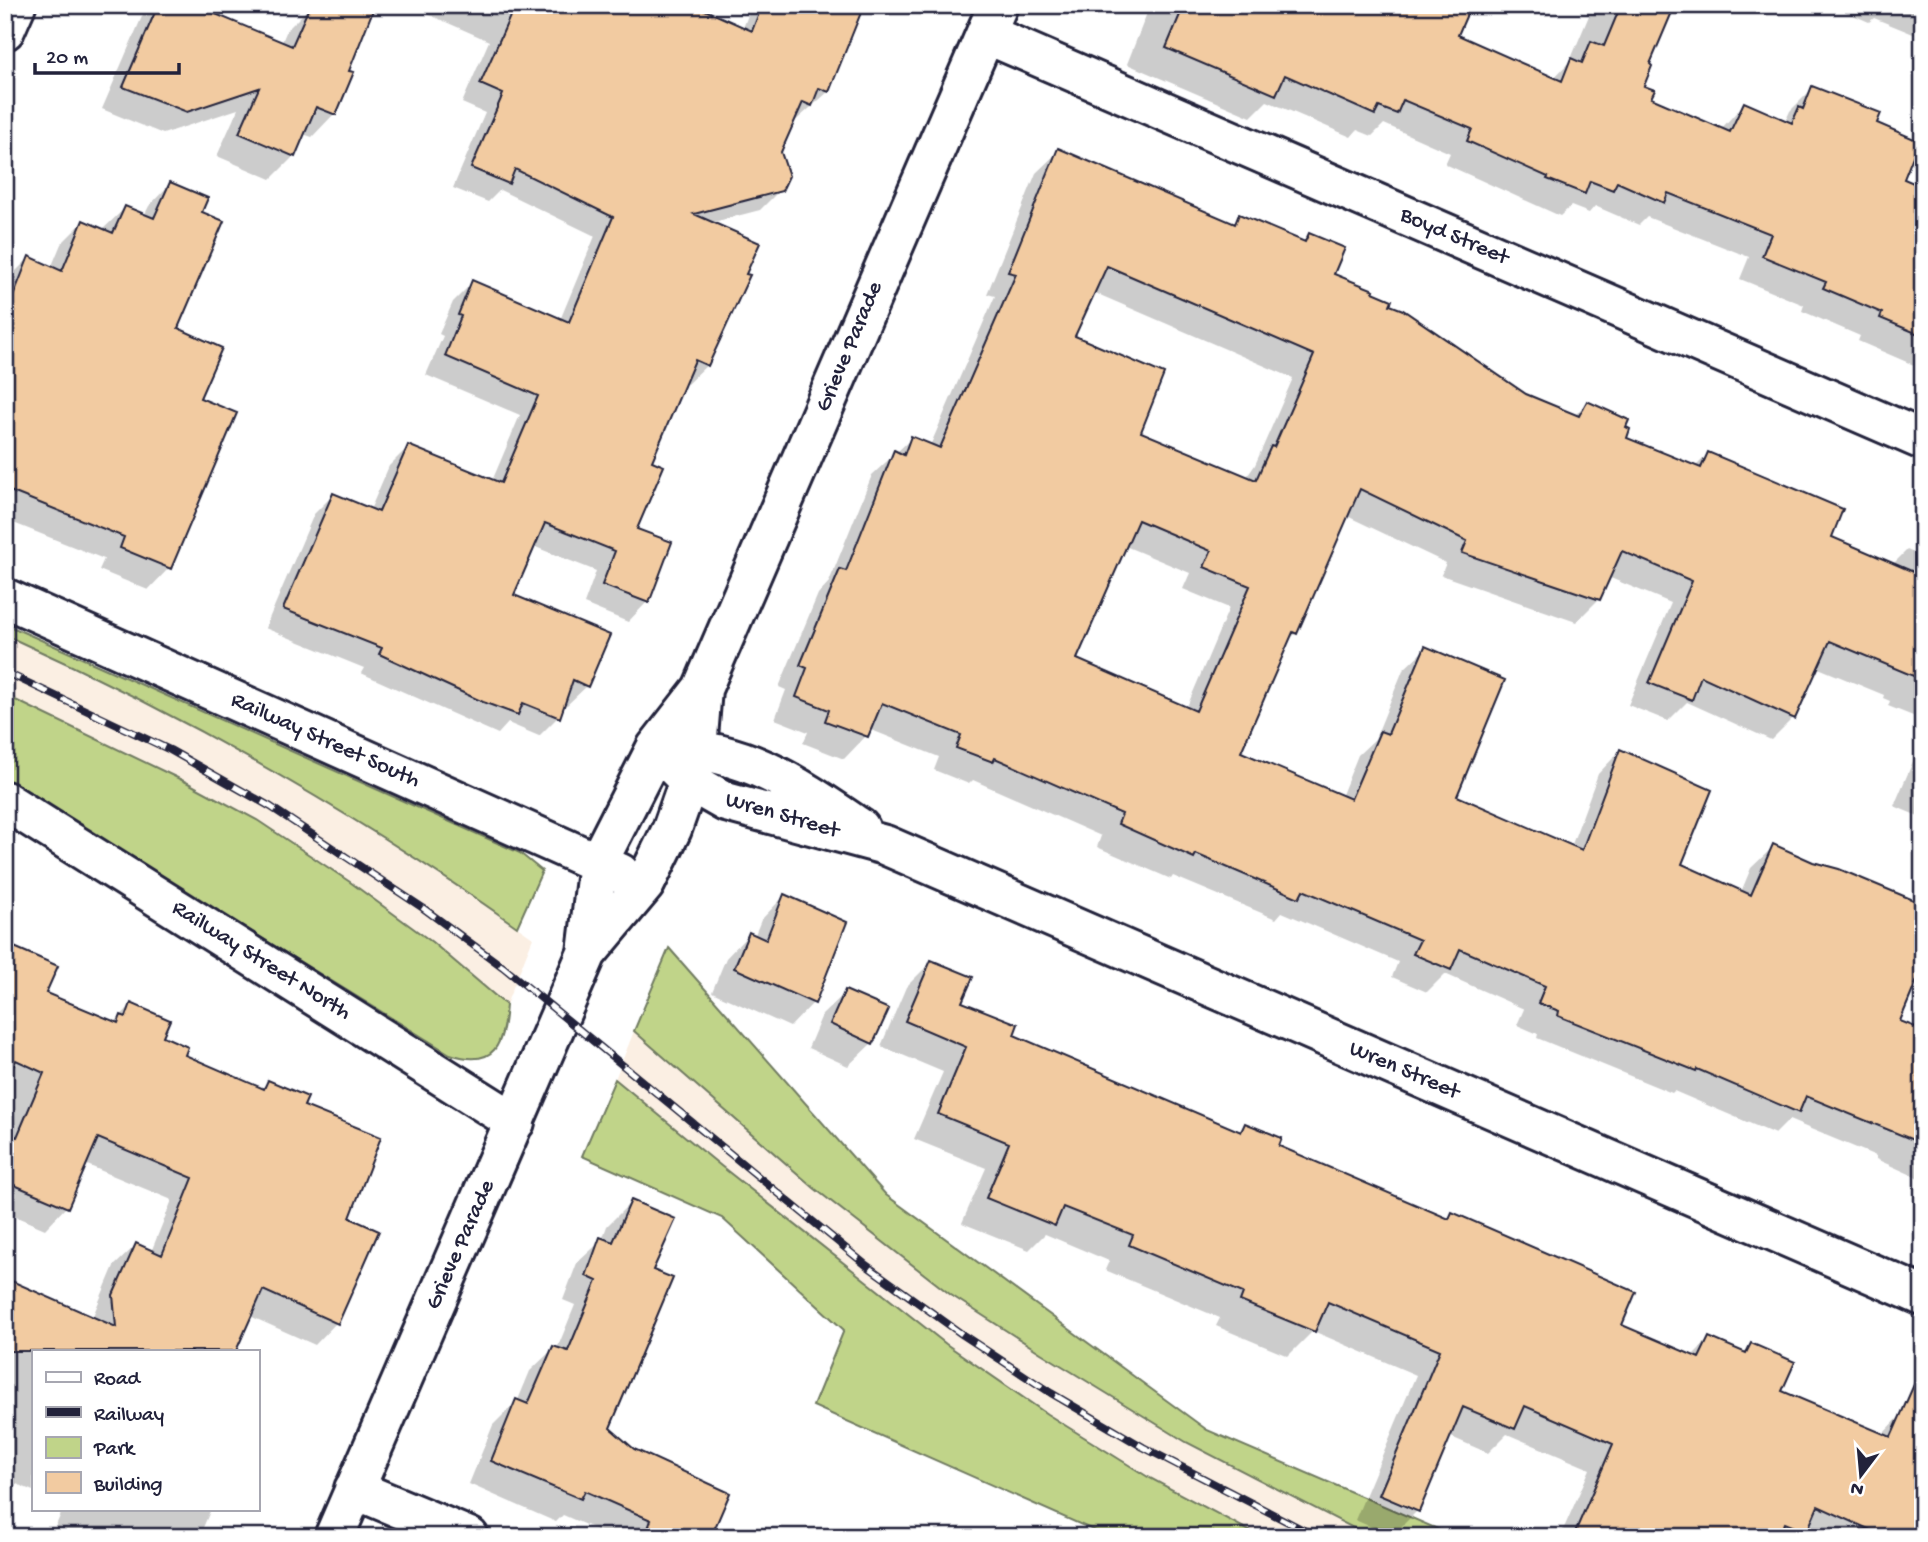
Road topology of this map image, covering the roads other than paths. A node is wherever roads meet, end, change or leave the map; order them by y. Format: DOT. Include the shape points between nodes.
graph roads {
  1 [pos="16,5"];
  2 [pos="992,20"];
  3 [pos="5,30"];
  4 [pos="1923,440"];
  5 [pos="5,598"];
  6 [pos="702,689"];
  7 [pos="656,748"];
  8 [pos="693,765"];
  9 [pos="5,801"];
  10 [pos="598,862"];
  11 [pos="645,884"];
  12 [pos="587,953"];
  13 [pos="515,1122"];
  14 [pos="1923,1296"];
  15 [pos="354,1489"];
  16 [pos="334,1537"];
  17 [pos="469,1537"];
  1 -- 3 [label="street"];
  2 -- 4 [label="street, Boyd Street"];
  2 -- 6 [label="street, Grieve Parade"];
  5 -- 10 [label="street, Railway Street South"];
  6 -- 7 [label="street, Grieve Parade"];
  6 -- 8 [label="street, Grieve Parade"];
  7 -- 8 [label="street, Wren Street"];
  7 -- 10 [label="street, Grieve Parade"];
  8 -- 11 [label="street, Grieve Parade" via="672,829"];
  8 -- 14 [label="street, Wren Street" via="744,760 807,792 885,845"];
  9 -- 13 [label="street, Railway Street North"];
  10 -- 11 [label="street, Railway Street South"];
  10 -- 12 [label="street, Grieve Parade"];
  11 -- 12 [label="street, Grieve Parade"];
  12 -- 13 [label="street, Grieve Parade"];
  13 -- 15 [label="street, Grieve Parade"];
  15 -- 16 [label="street, Grieve Parade"];
  15 -- 17 [label="street"];
}
